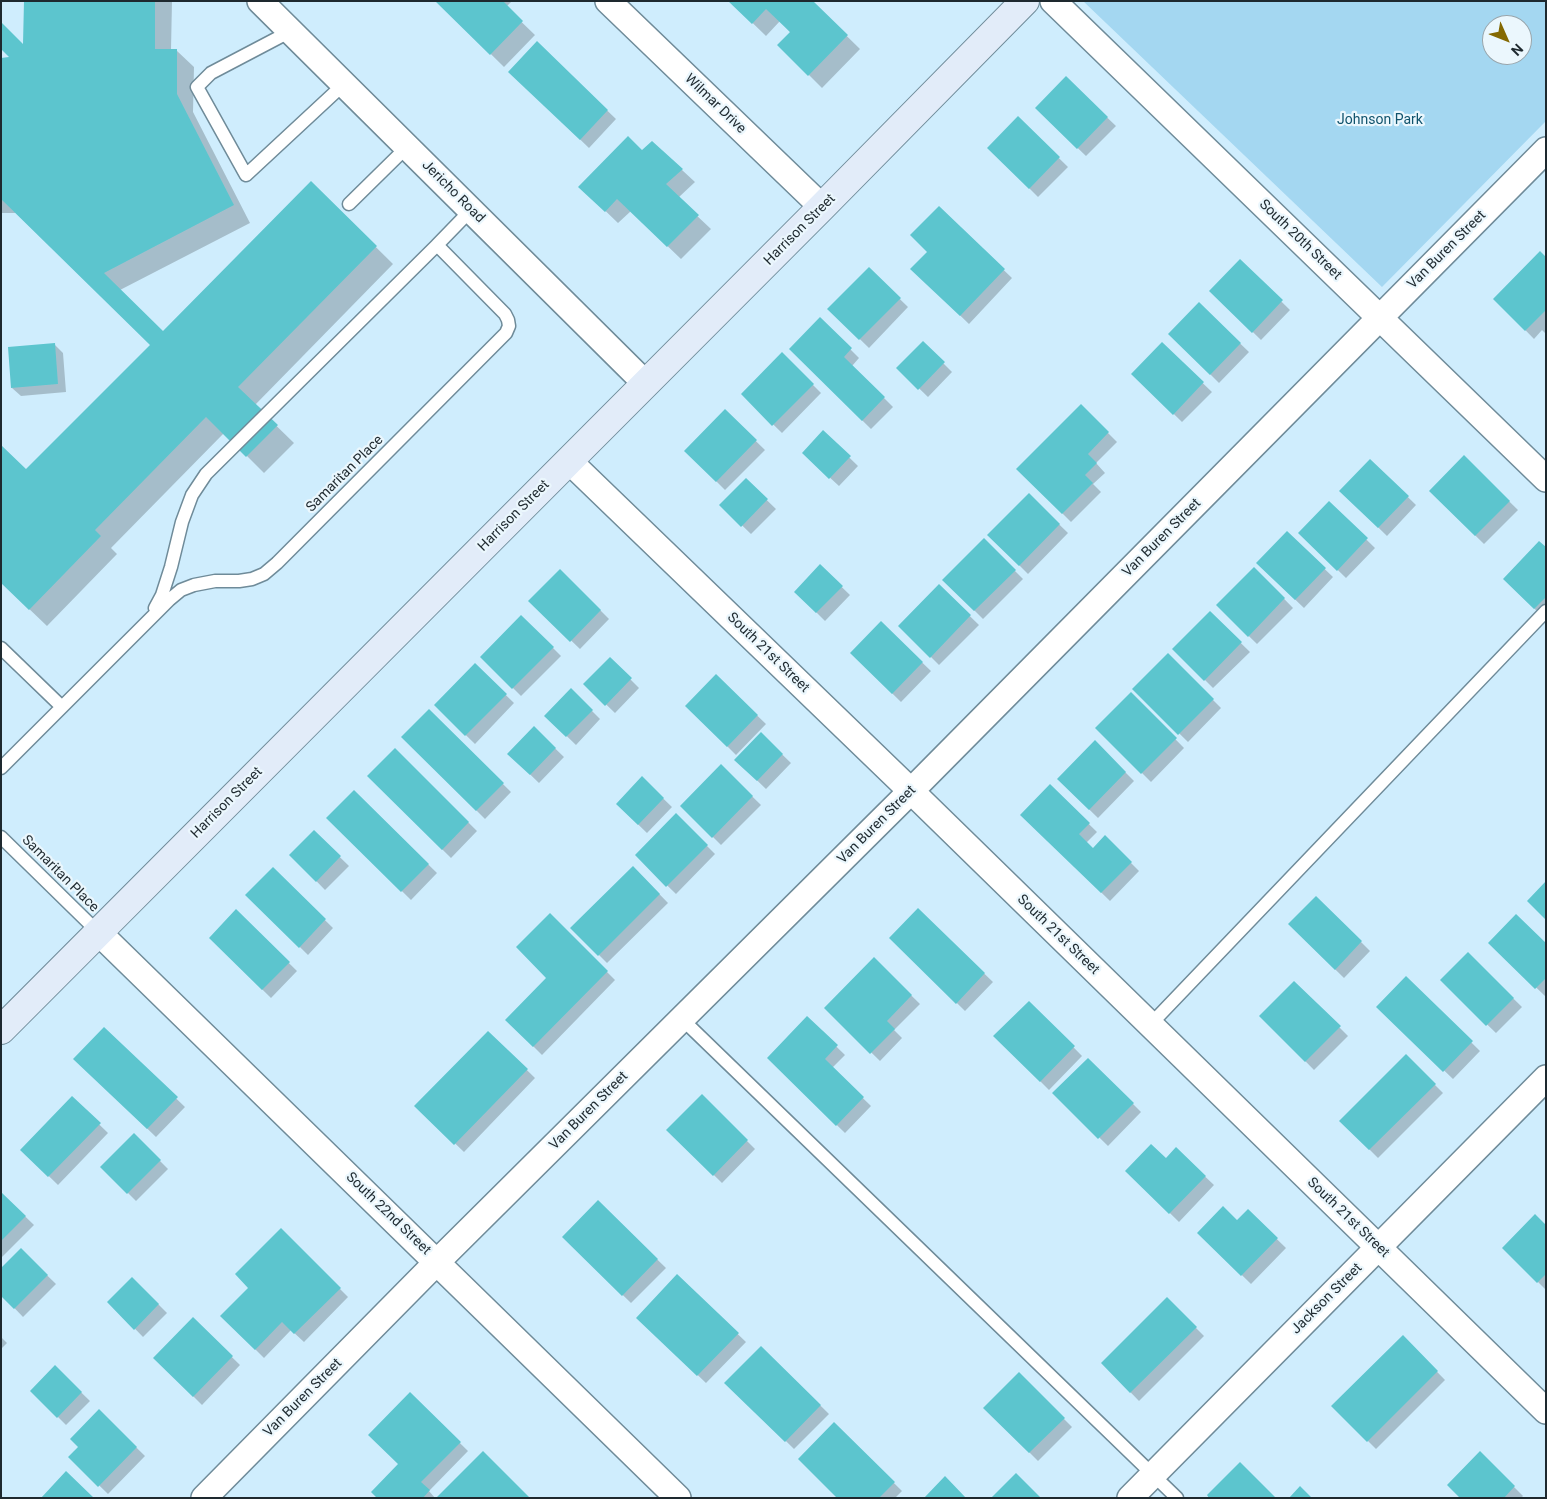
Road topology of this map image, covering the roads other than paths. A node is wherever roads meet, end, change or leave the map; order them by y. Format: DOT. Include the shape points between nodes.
graph roads {
  1 [pos="260,1"];
  2 [pos="608,1"];
  3 [pos="1025,1"];
  4 [pos="1053,1"];
  5 [pos="291,31"];
  6 [pos="344,84"];
  7 [pos="407,147"];
  8 [pos="1546,150"];
  9 [pos="350,204"];
  10 [pos="822,207"];
  11 [pos="471,210"];
  12 [pos="437,245"];
  13 [pos="1380,318"];
  14 [pos="646,384"];
  15 [pos="569,461"];
  16 [pos="1546,480"];
  17 [pos="1546,611"];
  18 [pos="148,621"];
  19 [pos="1,648"];
  20 [pos="62,707"];
  21 [pos="1,768"];
  22 [pos="911,791"];
  23 [pos="1,837"];
  24 [pos="98,932"];
  25 [pos="682,1019"];
  26 [pos="1150,1025"];
  27 [pos="1,1030"];
  28 [pos="1546,1078"];
  29 [pos="1378,1247"];
  30 [pos="438,1262"];
  31 [pos="1546,1411"];
  32 [pos="1153,1474"];
  33 [pos="204,1498"];
  34 [pos="678,1498"];
  35 [pos="1130,1498"];
  36 [pos="1177,1498"];
  1 -- 5 [label="street, Jericho Road"];
  2 -- 10 [label="street, Wilmar Drive"];
  3 -- 10 [label="street, Harrison Street"];
  4 -- 13 [label="street, South 20th Street"];
  5 -- 6 [label="street, Jericho Road"];
  5 -- 6 [label="lane" via="211,73 197,87 246,176"];
  6 -- 7 [label="street, Jericho Road"];
  7 -- 9 [label="lane"];
  7 -- 11 [label="street, Jericho Road"];
  8 -- 13 [label="street, Van Buren Street"];
  10 -- 14 [label="street, Harrison Street"];
  11 -- 12 [label="lane"];
  11 -- 14 [label="street, Jericho Road"];
  12 -- 18 [label="lane" via="206,474 192,495 162,595"];
  12 -- 18 [label="lane, Samaritan Place" via="505,314 509,326 506,333 278,563 252,579 215,581 181,590"];
  13 -- 16 [label="street, South 20th Street"];
  13 -- 22 [label="street, Van Buren Street"];
  14 -- 15 [label="street, Harrison Street"];
  15 -- 22 [label="street, South 21st Street"];
  15 -- 24 [label="street, Harrison Street"];
  17 -- 26 [label="lane"];
  18 -- 20 [label="lane, Samaritan Place"];
  19 -- 20 [label="lane"];
  20 -- 21 [label="lane, Samaritan Place"];
  22 -- 25 [label="street, Van Buren Street"];
  22 -- 26 [label="street, South 21st Street"];
  23 -- 24 [label="lane, Samaritan Place"];
  24 -- 27 [label="street, Harrison Street"];
  24 -- 30 [label="street, South 22nd Street"];
  25 -- 30 [label="street, Van Buren Street"];
  25 -- 32 [label="lane"];
  26 -- 29 [label="street, South 21st Street"];
  28 -- 29 [label="street, Jackson Street"];
  29 -- 31 [label="street, South 21st Street"];
  29 -- 32 [label="street, Jackson Street"];
  30 -- 33 [label="street, Van Buren Street"];
  30 -- 34 [label="street, South 22nd Street"];
  32 -- 35 [label="street, Jackson Street"];
  32 -- 36 [label="lane"];
}
